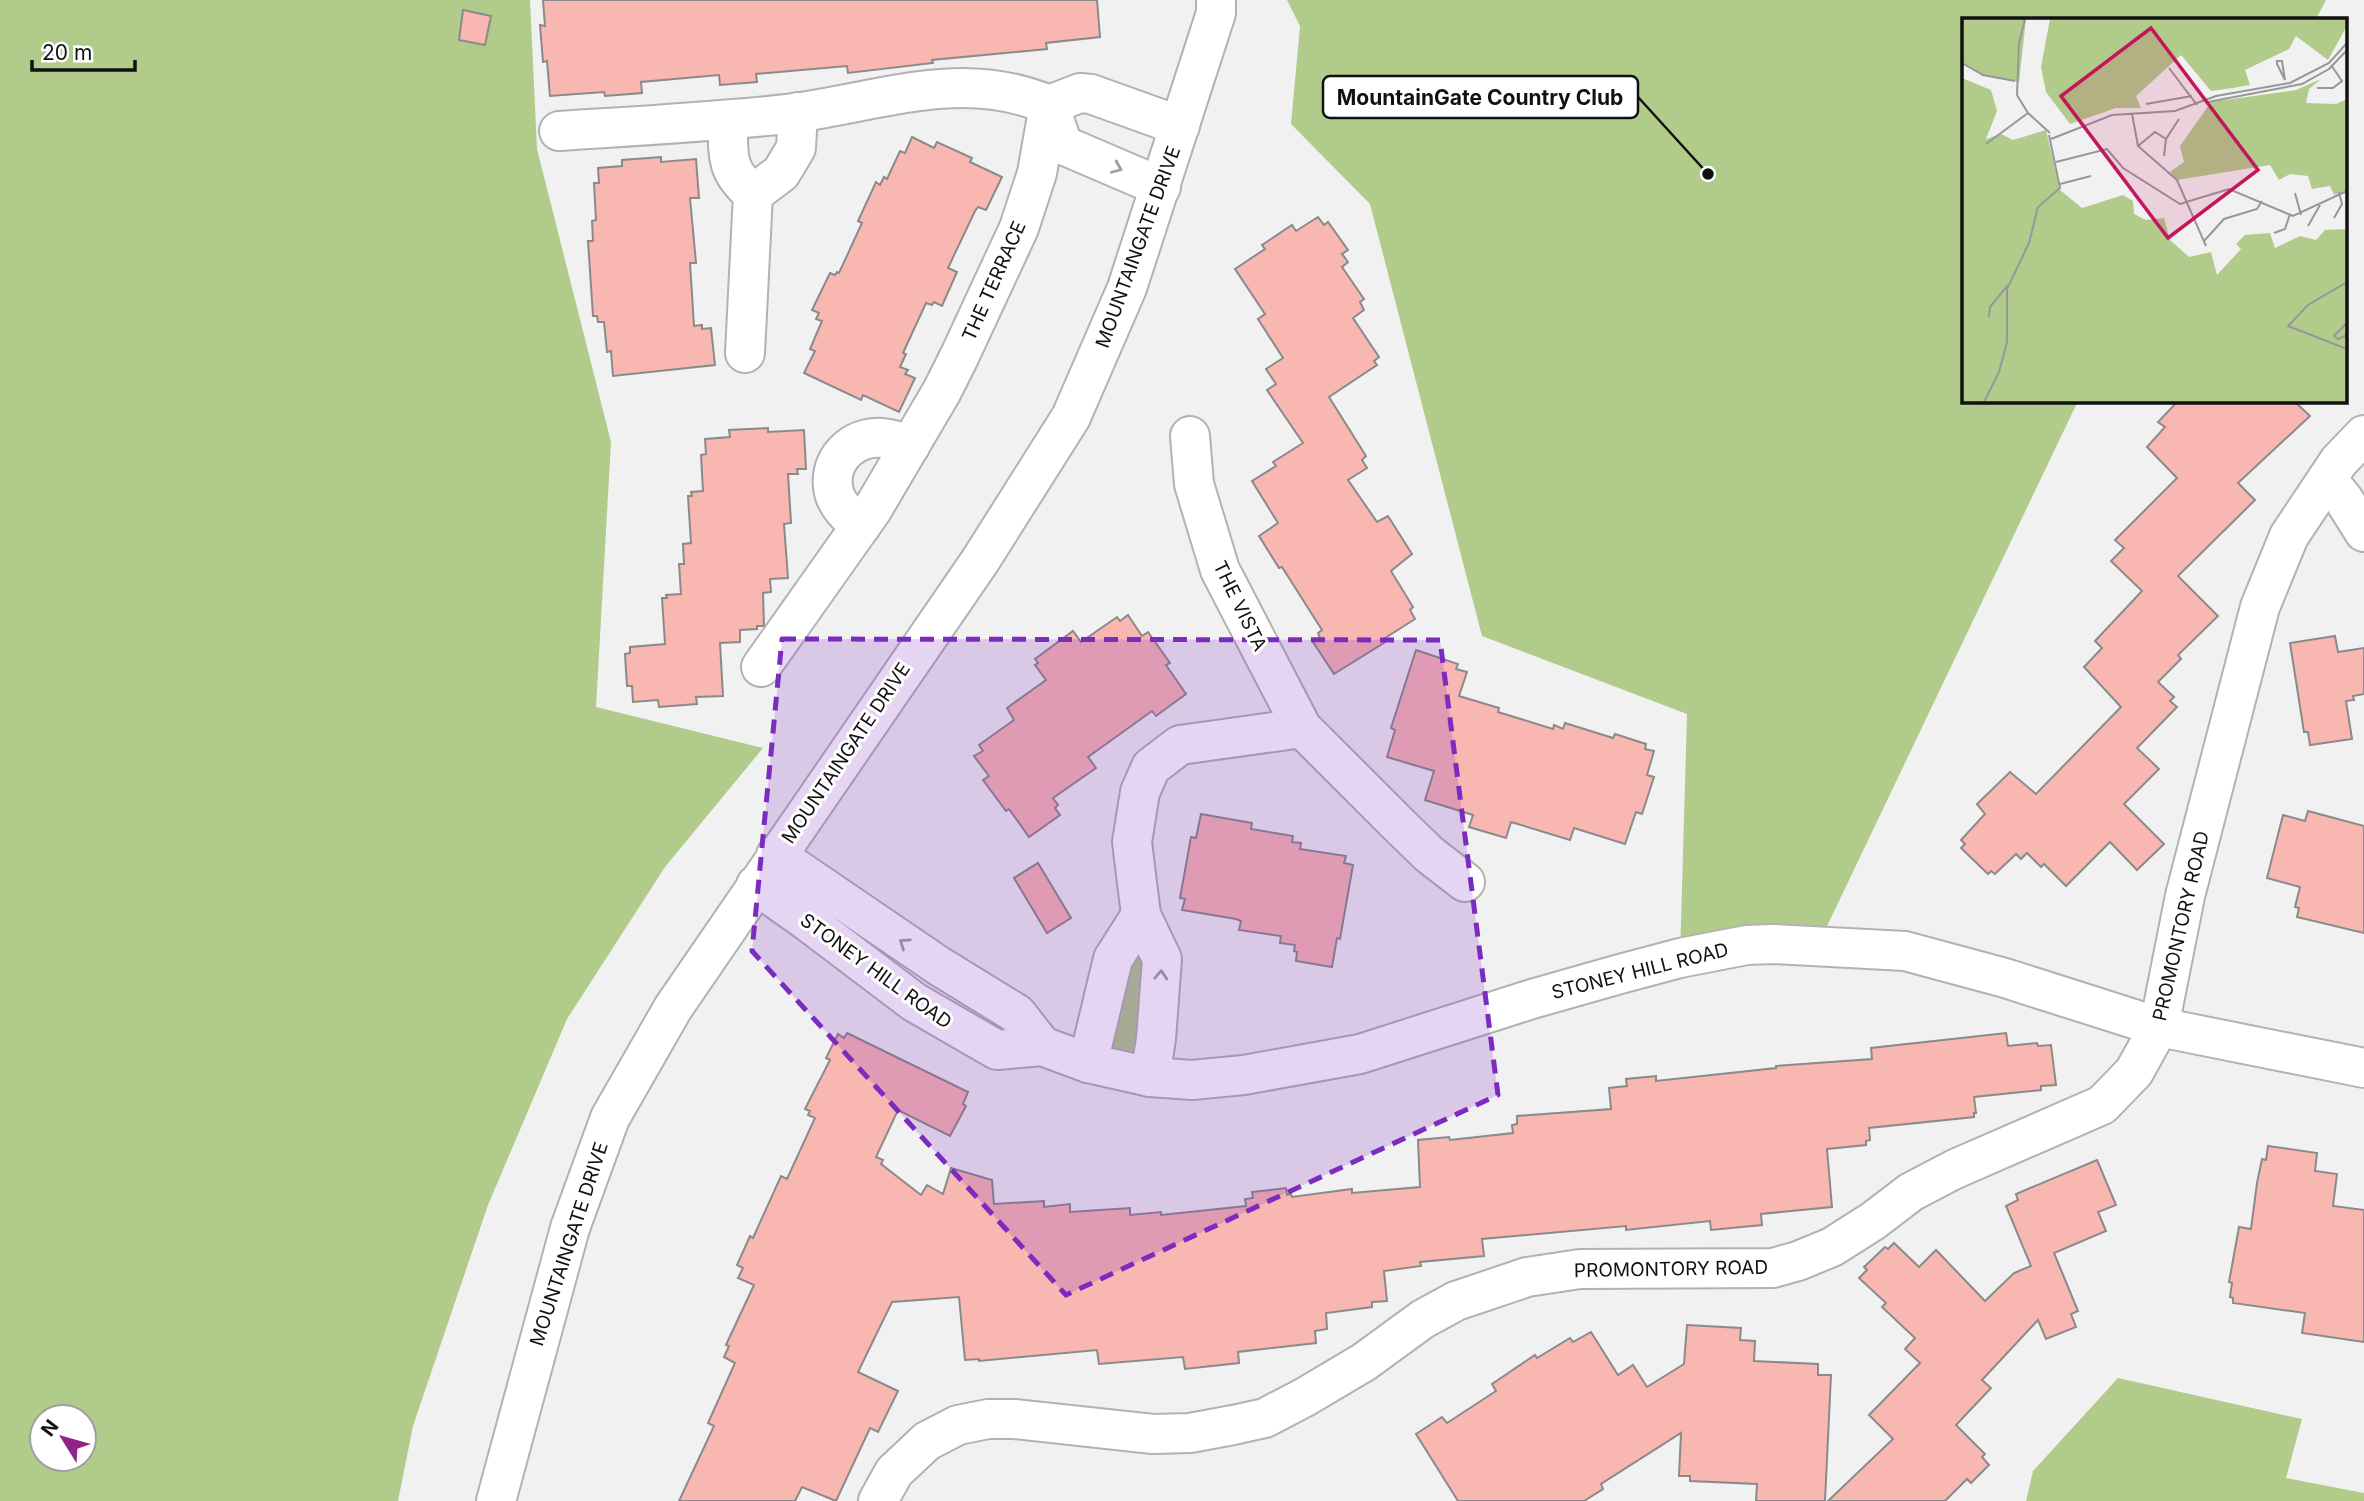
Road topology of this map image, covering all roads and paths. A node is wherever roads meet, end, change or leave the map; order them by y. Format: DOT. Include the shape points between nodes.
graph roads {
  1 [pos="1219,4"];
  2 [pos="1049,105"];
  3 [pos="798,112"];
  4 [pos="728,121"];
  5 [pos="1180,126"];
  6 [pos="559,131"];
  7 [pos="1161,187"];
  8 [pos="753,194"];
  9 [pos="745,352"];
  10 [pos="2364,435"];
  11 [pos="1190,436"];
  12 [pos="910,446"];
  13 [pos="2327,479"];
  14 [pos="861,526"];
  15 [pos="2364,532"];
  16 [pos="761,667"];
  17 [pos="1302,728"];
  18 [pos="766,870"];
  19 [pos="1465,882"];
  20 [pos="1141,915"];
  21 [pos="939,966"];
  22 [pos="915,1002"];
  23 [pos="2159,1027"];
  24 [pos="1042,1046"];
  25 [pos="1088,1063"];
  26 [pos="2364,1068"];
  27 [pos="1150,1077"];
  28 [pos="496,1501"];
  29 [pos="878,1501"];
  1 -- 5 [label="street, MOUNTAINGATE DRIVE"];
  2 -- 3 [label="street" via="1000,89 973,87 887,95"];
  2 -- 5 [label="street" via="1080,93 1091,94"];
  2 -- 7 [label="street, one-way" via="1063,145"];
  2 -- 12 [label="street, THE TERRACE" via="1037,173 1018,228 960,355"];
  3 -- 4 [label="street"];
  3 -- 8 [label="street" via="796,148 781,173"];
  4 -- 6 [label="street"];
  4 -- 8 [label="street" via="730,163 736,179"];
  5 -- 7 [label="street, MOUNTAINGATE DRIVE"];
  7 -- 18 [label="street, MOUNTAINGATE DRIVE" via="1127,288 1071,417 980,561"];
  8 -- 9 [label="street"];
  10 -- 13 [label="street, PROMONTORY ROAD"];
  11 -- 17 [label="street, THE VISTA" via="1194,484 1220,570"];
  12 -- 14 [label="street, THE TERRACE"];
  12 -- 14 [label="street" via="887,438 859,441 846,449 835,465 833,488 840,506"];
  13 -- 15 [label="street"];
  13 -- 23 [label="street, PROMONTORY ROAD" via="2289,536 2260,607 2185,897"];
  14 -- 16 [label="street, THE TERRACE"];
  17 -- 19 [label="street, THE VISTA" via="1430,855"];
  17 -- 20 [label="street" via="1180,745 1151,767 1140,792 1132,842"];
  21 -- 18 [label="street, STONEY HILL ROAD, one-way"];
  18 -- 22 [label="street, STONEY HILL ROAD" via="807,920"];
  18 -- 28 [label="street, MOUNTAINGATE DRIVE" via="673,1009 610,1118 570,1228"];
  20 -- 25 [label="street" via="1113,959"];
  27 -- 20 [label="street, one-way" via="1162,959"];
  21 -- 22 [label="street"];
  21 -- 24 [label="street, STONEY HILL ROAD" via="1017,1014"];
  22 -- 24 [label="street, STONEY HILL ROAD" via="997,1050"];
  23 -- 26 [label="street, STONEY HILL ROAD"];
  23 -- 27 [label="street, STONEY HILL ROAD" via="1905,951 1747,945 1608,977 1360,1054 1244,1075 1192,1080"];
  23 -- 29 [label="street, PROMONTORY ROAD" via="2134,1072 2102,1105 1910,1192 1832,1247 1798,1261 1773,1268 1580,1269 1527,1277 1456,1301 1305,1397 1265,1418 1233,1425 1153,1434 1014,1419 958,1425 927,1441 894,1472"];
  24 -- 25 [label="street, STONEY HILL ROAD"];
  25 -- 27 [label="street, STONEY HILL ROAD"];
}
